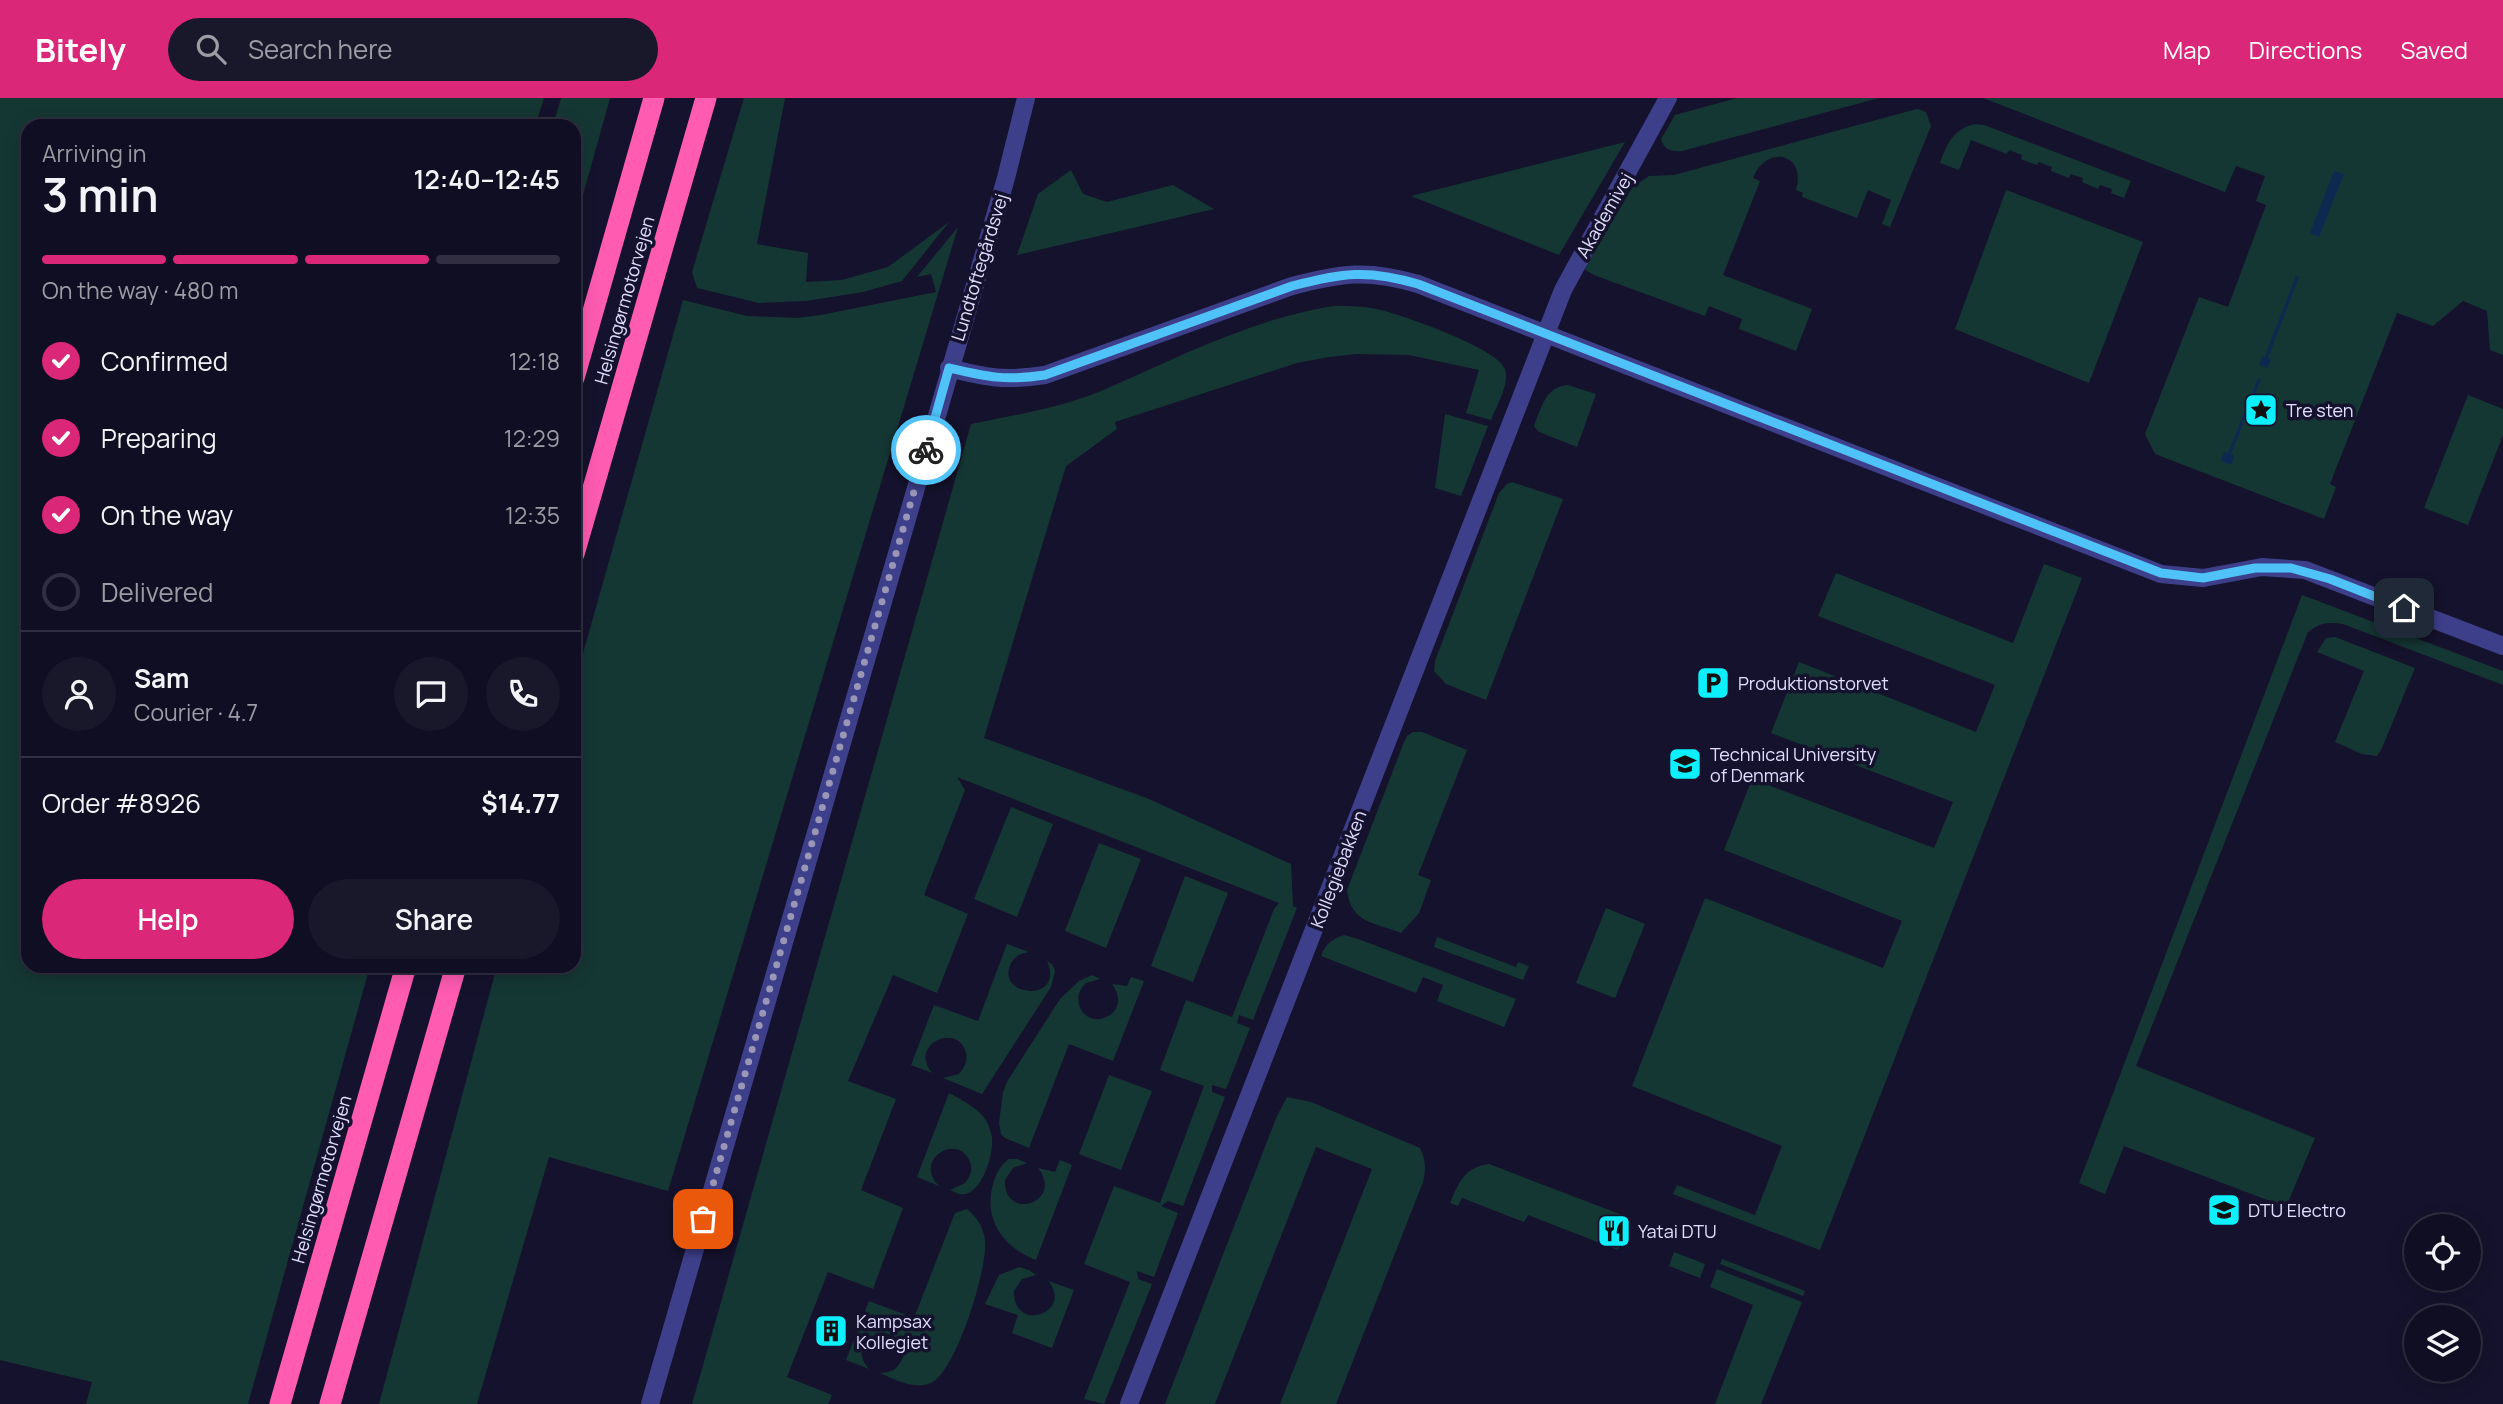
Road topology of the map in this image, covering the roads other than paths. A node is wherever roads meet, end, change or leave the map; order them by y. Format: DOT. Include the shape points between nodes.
graph roads {
  1 [pos="654,98"];
  2 [pos="706,98"];
  3 [pos="1026,98"];
  4 [pos="1668,98"];
  5 [pos="1545,334"];
  6 [pos="581,354"];
  7 [pos="949,368"];
  8 [pos="581,530"];
  9 [pos="2503,646"];
  10 [pos="403,973"];
  11 [pos="454,973"];
  12 [pos="280,1404"];
  13 [pos="330,1404"];
  14 [pos="650,1404"];
  15 [pos="1129,1404"];
  1 -- 6 [label="highway, Helsingørmotorvejen"];
  2 -- 8 [label="highway, Helsingørmotorvejen"];
  3 -- 7 [label="street, Lundtoftegårdsvej"];
  4 -- 5 [label="street, Akademivej" via="1572,272"];
  5 -- 7 [label="street" via="1418,284 1363,273 1292,286 1045,375 994,379"];
  5 -- 9 [label="street" via="2161,573 2203,578 2262,567 2305,570"];
  5 -- 15 [label="street, Kollegiebakken"];
  7 -- 14 [label="street, Lundtoftegårdsvej"];
  10 -- 12 [label="highway, Helsingørmotorvejen"];
  11 -- 13 [label="highway"];
}
